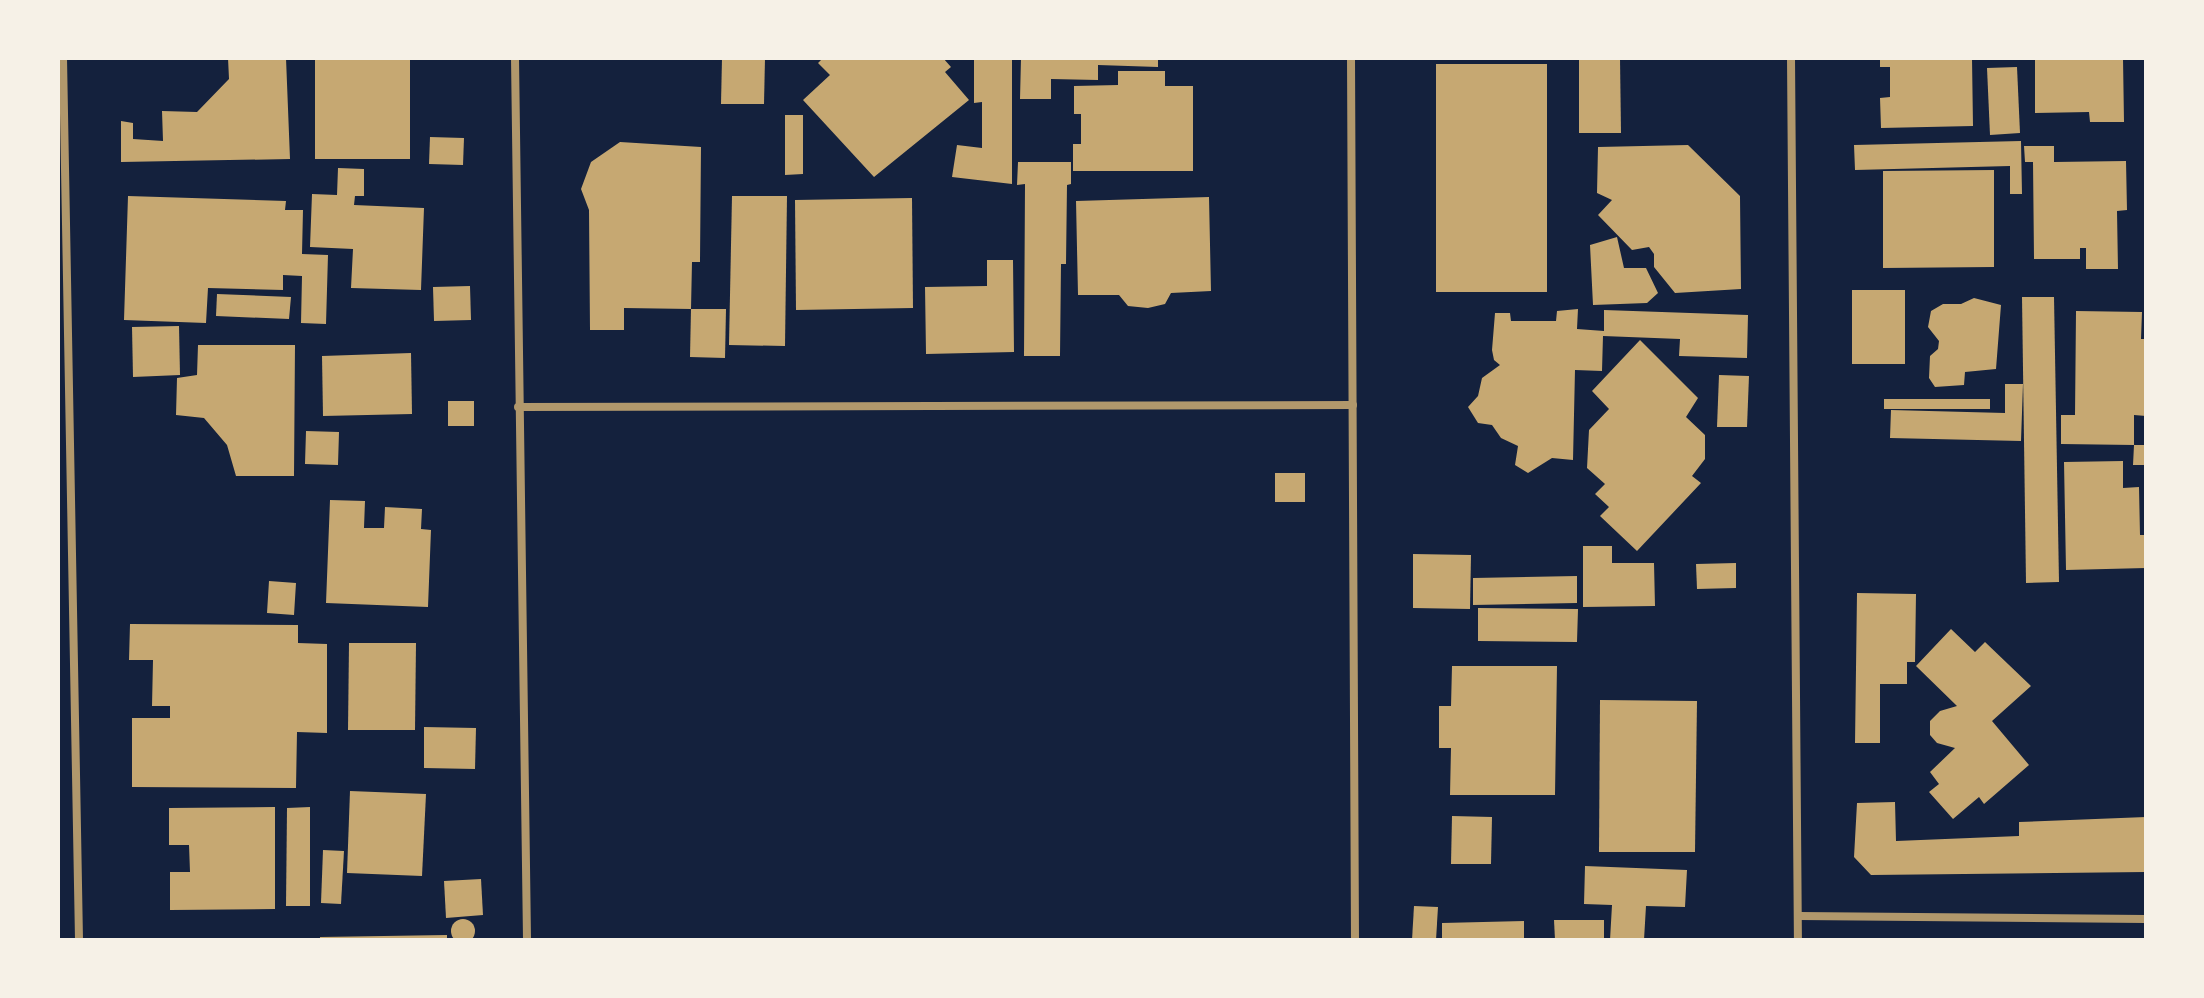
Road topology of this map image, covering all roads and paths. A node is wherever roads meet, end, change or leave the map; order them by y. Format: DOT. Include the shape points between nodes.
graph roads {
  1 [pos="63,58"];
  2 [pos="515,58"];
  3 [pos="1351,58"];
  4 [pos="1791,58"];
  5 [pos="1353,405"];
  6 [pos="518,407"];
  7 [pos="1799,916"];
  8 [pos="2146,919"];
  9 [pos="79,940"];
  10 [pos="527,940"];
  11 [pos="1355,940"];
  12 [pos="1798,940"];
  1 -- 9 [label="street"];
  2 -- 6 [label="street"];
  3 -- 5 [label="street"];
  4 -- 7 [label="street"];
  5 -- 6 [label="street"];
  5 -- 11 [label="street"];
  6 -- 10 [label="street"];
  7 -- 8 [label="street"];
  7 -- 12 [label="street"];
}
